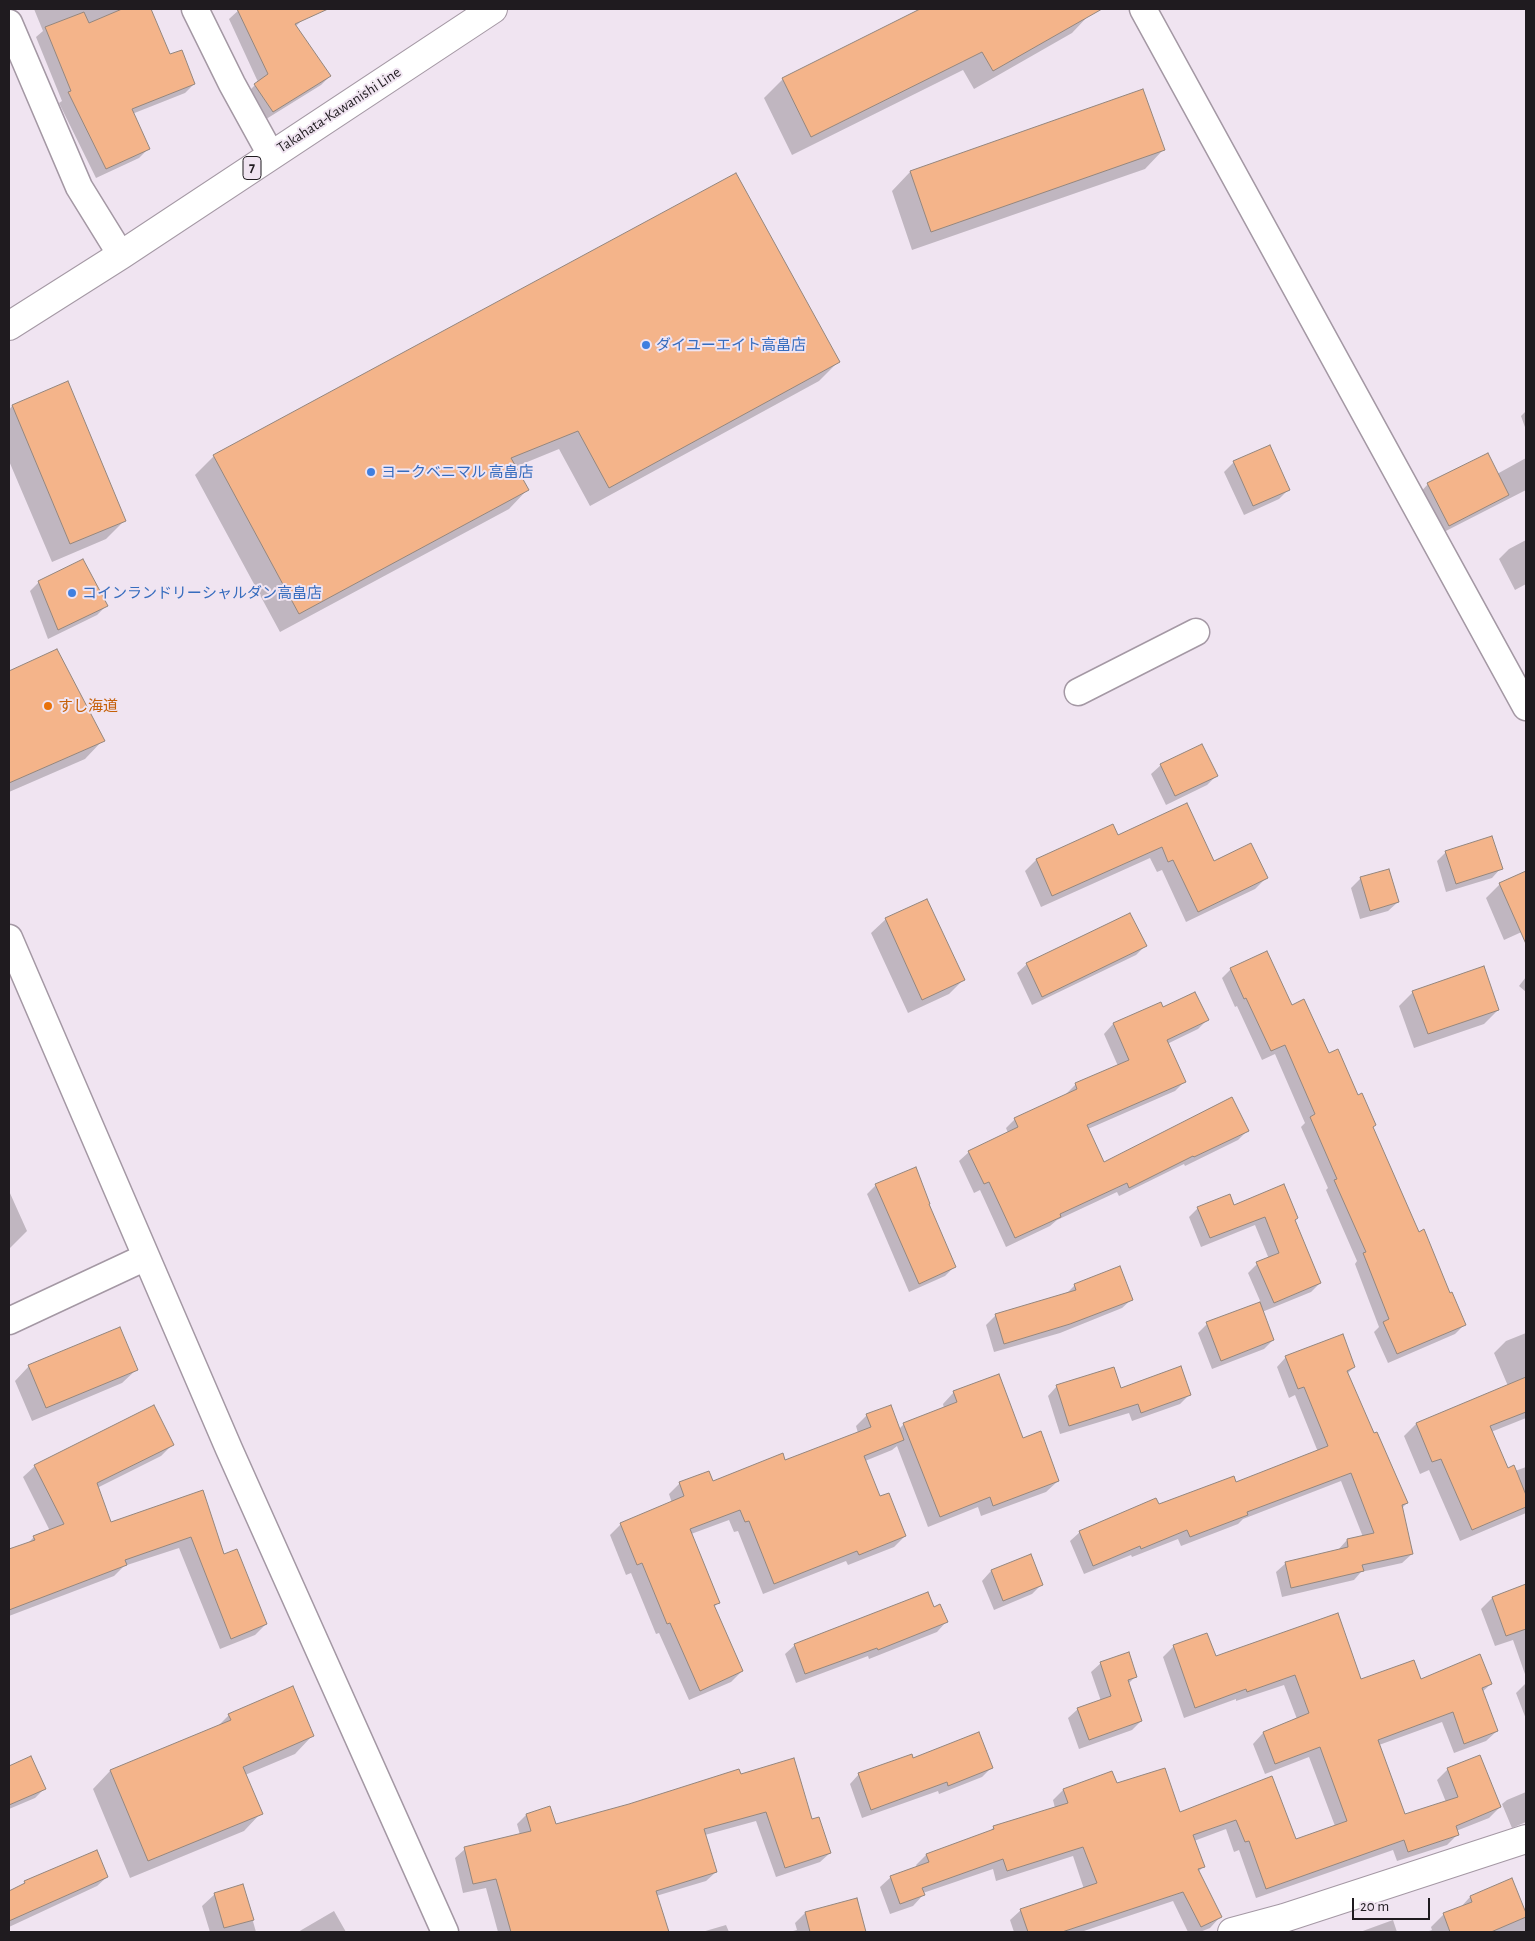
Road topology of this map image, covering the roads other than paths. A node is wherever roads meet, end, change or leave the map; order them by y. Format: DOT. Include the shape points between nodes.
graph roads {
  1 [pos="196,9"];
  2 [pos="493,9"];
  3 [pos="1143,9"];
  4 [pos="9,23"];
  5 [pos="271,155"];
  6 [pos="121,255"];
  7 [pos="9,326"];
  8 [pos="1196,632"];
  9 [pos="1078,692"];
  10 [pos="1526,707"];
  11 [pos="9,942"];
  12 [pos="146,1257"];
  13 [pos="9,1322"];
  14 [pos="1526,1839"];
  15 [pos="1286,1925"];
  16 [pos="446,1932"];
  17 [pos="1232,1932"];
  1 -- 5 [label="street"];
  2 -- 5 [label="main road, Takahata-Kawanishi Line / 7"];
  3 -- 10 [label="street"];
  4 -- 6 [label="street" via="80,186"];
  5 -- 6 [label="main road, Takahata-Kawanishi Line / 7"];
  6 -- 7 [label="main road, Takahata-Kawanishi Line / 7"];
  8 -- 9 [label="street"];
  11 -- 12 [label="street"];
  12 -- 13 [label="street"];
  12 -- 16 [label="street"];
  14 -- 15 [label="main road"];
  15 -- 17 [label="main road"];
}
